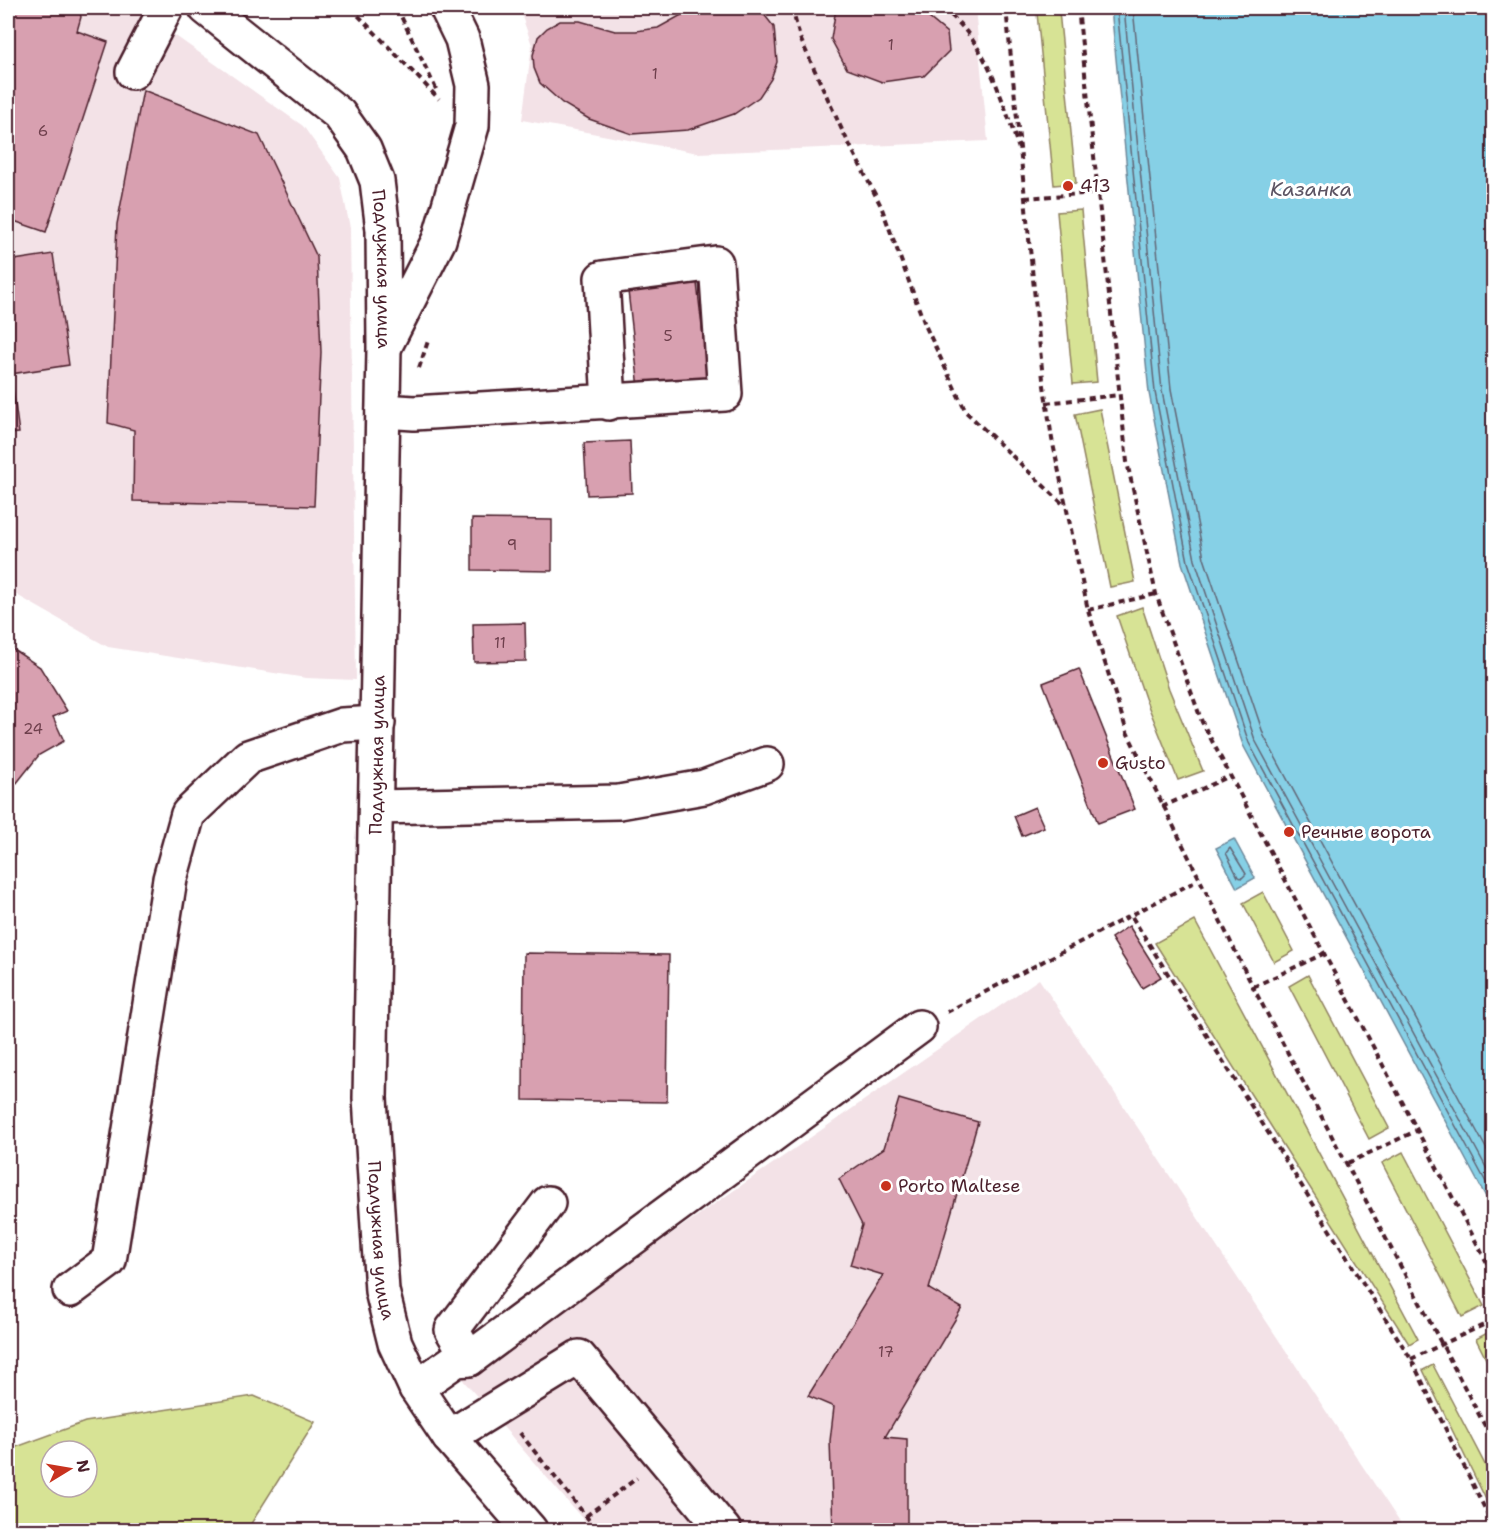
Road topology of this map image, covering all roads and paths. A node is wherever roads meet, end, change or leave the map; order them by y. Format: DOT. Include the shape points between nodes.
graph roads {
  1 [pos="165,8"];
  2 [pos="206,8"];
  3 [pos="351,8"];
  4 [pos="447,8"];
  5 [pos="792,8"];
  6 [pos="943,8"];
  7 [pos="1006,8"];
  8 [pos="1077,8"];
  9 [pos="134,72"];
  10 [pos="444,104"];
  11 [pos="1021,155"];
  12 [pos="1096,193"];
  13 [pos="1025,198"];
  14 [pos="430,335"];
  15 [pos="384,348"];
  16 [pos="1119,395"];
  17 [pos="609,403"];
  18 [pos="1046,403"];
  19 [pos="399,412"];
  20 [pos="1066,507"];
  21 [pos="1156,594"];
  22 [pos="1088,610"];
  23 [pos="378,723"];
  24 [pos="767,764"];
  25 [pos="1230,776"];
  26 [pos="376,807"];
  27 [pos="1162,807"];
  28 [pos="1198,880"];
  29 [pos="1132,916"];
  30 [pos="1323,954"];
  31 [pos="1253,987"];
  32 [pos="919,1027"];
  33 [pos="1418,1130"];
  34 [pos="1347,1163"];
  35 [pos="548,1203"];
  36 [pos="1494,1276"];
  37 [pos="70,1290"];
  38 [pos="1494,1320"];
  39 [pos="1442,1344"];
  40 [pos="470,1359"];
  41 [pos="1411,1359"];
  42 [pos="416,1388"];
  43 [pos="497,1406"];
  44 [pos="449,1437"];
  45 [pos="1494,1443"];
  46 [pos="1494,1527"];
  47 [pos="530,1530"];
  48 [pos="597,1530"];
  49 [pos="724,1530"];
  1 -- 9 [label="street"];
  2 -- 15 [label="street, Подлужная улица" via="339,114 364,149 377,181 384,230"];
  3 -- 10 [label="path"];
  4 -- 15 [label="street" via="462,39 474,84 472,126 439,240"];
  5 -- 20 [label="path" via="800,38 881,206 925,325 966,412"];
  6 -- 11 [label="path" via="963,24 994,74"];
  7 -- 11 [label="path"];
  8 -- 12 [label="path"];
  11 -- 13 [label="path"];
  12 -- 13 [label="path"];
  12 -- 16 [label="path"];
  13 -- 18 [label="path"];
  14 -- 19 [label="path"];
  15 -- 19 [label="street, Подлужная улица"];
  16 -- 18 [label="path"];
  16 -- 21 [label="path" via="1126,462"];
  17 -- 17 [label="street" via="725,394 716,263 602,278"];
  17 -- 19 [label="street"];
  18 -- 20 [label="path"];
  19 -- 23 [label="street, Подлужная улица"];
  20 -- 22 [label="path"];
  21 -- 22 [label="path"];
  21 -- 25 [label="path" via="1202,722"];
  22 -- 27 [label="path" via="1127,732"];
  23 -- 26 [label="street, Подлужная улица"];
  23 -- 37 [label="street" via="342,725 248,757 188,814 171,879 110,1261"];
  24 -- 26 [label="street" via="704,787 619,802"];
  25 -- 27 [label="path"];
  25 -- 30 [label="path"];
  26 -- 42 [label="street, Подлужная улица" via="370,1098 382,1291 395,1342"];
  27 -- 28 [label="path"];
  28 -- 29 [label="path"];
  28 -- 31 [label="path"];
  29 -- 32 [label="path"];
  29 -- 41 [label="path"];
  30 -- 31 [label="path"];
  30 -- 33 [label="path"];
  31 -- 34 [label="path"];
  32 -- 40 [label="street"];
  33 -- 34 [label="path"];
  33 -- 36 [label="path"];
  34 -- 39 [label="path"];
  35 -- 40 [label="street" via="452,1330"];
  38 -- 39 [label="path"];
  39 -- 41 [label="path"];
  39 -- 45 [label="path"];
  40 -- 42 [label="street" via="456,1360"];
  41 -- 46 [label="path"];
  42 -- 44 [label="street, Подлужная улица"];
  43 -- 44 [label="street"];
  43 -- 48 [label="path"];
  43 -- 49 [label="street" via="579,1357"];
  44 -- 47 [label="street, Подлужная улица"];
}
